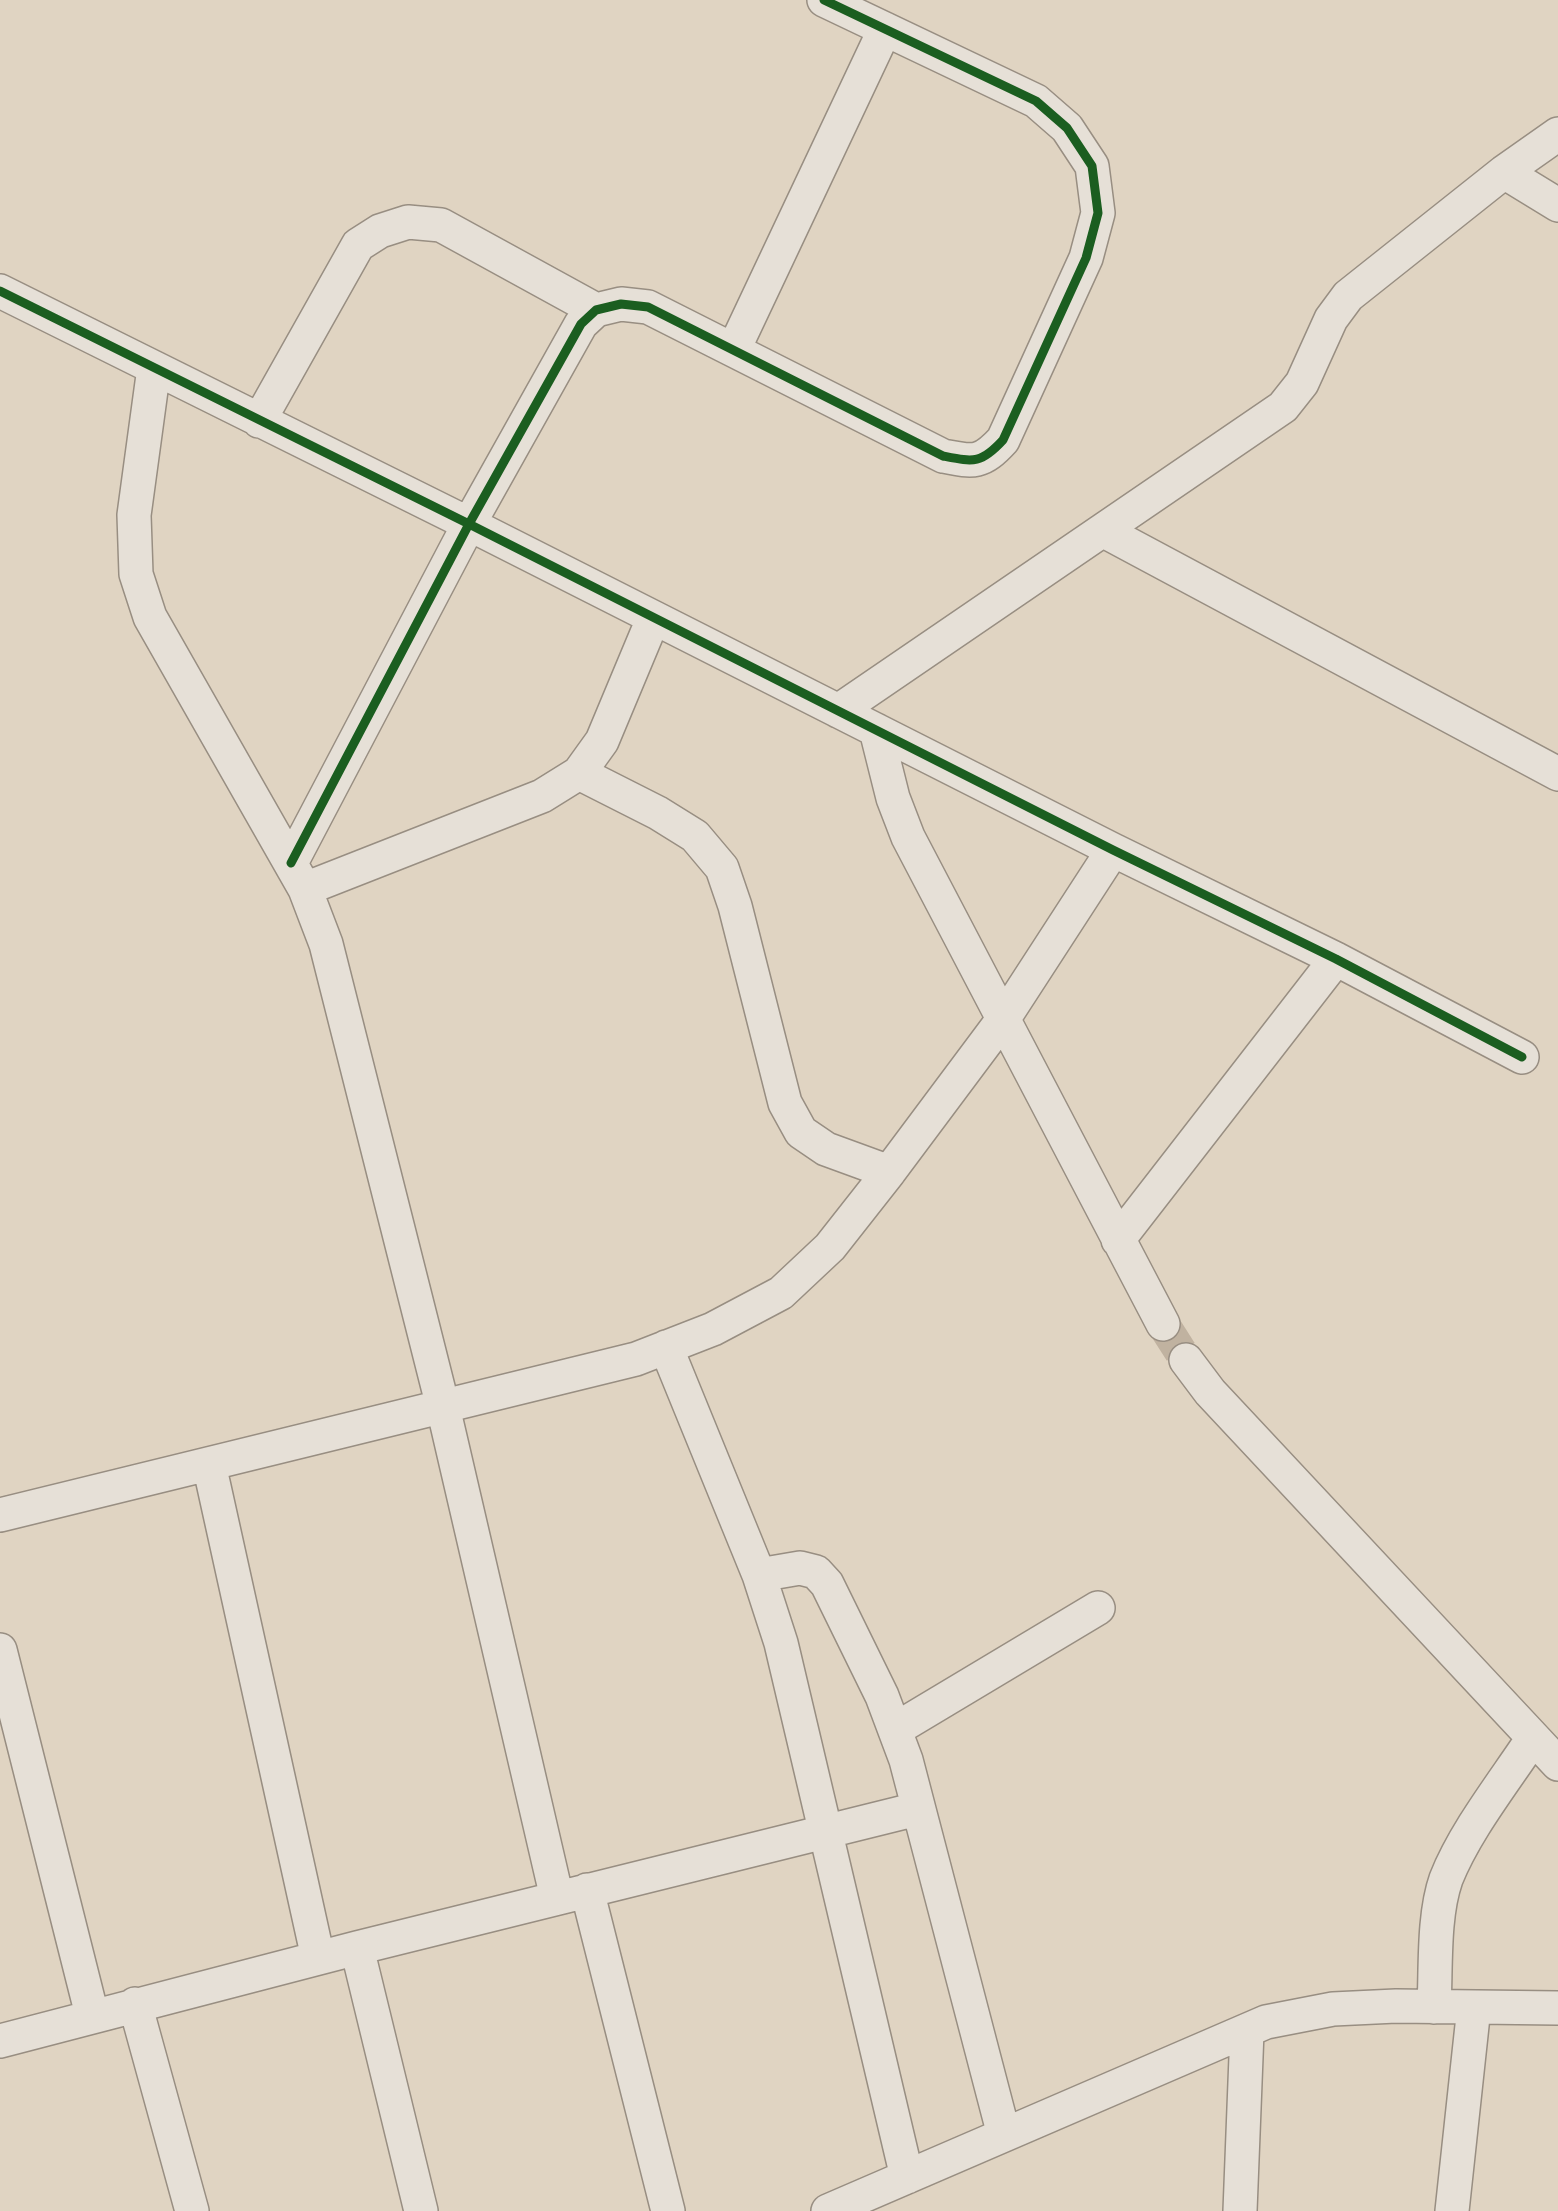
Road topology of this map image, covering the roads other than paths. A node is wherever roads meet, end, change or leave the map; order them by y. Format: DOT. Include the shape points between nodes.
graph roads {
  1 [pos="824,0"];
  2 [pos="885,29"];
  3 [pos="1558,134"];
  4 [pos="1504,172"];
  5 [pos="1558,205"];
  6 [pos="0,291"];
  7 [pos="596,310"];
  8 [pos="734,350"];
  9 [pos="154,368"];
  10 [pos="259,421"];
  11 [pos="469,524"];
  12 [pos="1104,531"];
  13 [pos="653,619"];
  14 [pos="838,711"];
  15 [pos="876,730"];
  16 [pos="579,773"];
  17 [pos="1558,774"];
  18 [pos="1113,850"];
  19 [pos="298,876"];
  20 [pos="1336,959"];
  21 [pos="1004,1018"];
  22 [pos="1522,1057"];
  23 [pos="889,1172"];
  24 [pos="1118,1240"];
  25 [pos="1163,1324"];
  26 [pos="666,1347"];
  27 [pos="1186,1360"];
  28 [pos="443,1407"];
  29 [pos="209,1464"];
  30 [pos="0,1515"];
  31 [pos="759,1575"];
  32 [pos="1098,1608"];
  33 [pos="0,1650"];
  34 [pos="896,1728"];
  35 [pos="1533,1738"];
  36 [pos="1558,1764"];
  37 [pos="917,1809"];
  38 [pos="825,1831"];
  39 [pos="572,1894"];
  40 [pos="357,1948"];
  41 [pos="318,1958"];
  42 [pos="135,2004"];
  43 [pos="1434,2007"];
  44 [pos="1474,2007"];
  45 [pos="1558,2008"];
  46 [pos="92,2015"];
  47 [pos="1247,2031"];
  48 [pos="0,2041"];
  49 [pos="1004,2136"];
  50 [pos="907,2177"];
  51 [pos="192,2211"];
  52 [pos="421,2211"];
  53 [pos="668,2211"];
  54 [pos="828,2211"];
  55 [pos="1240,2211"];
  56 [pos="1452,2211"];
  1 -- 2 [label="street"];
  2 -- 8 [label="street"];
  2 -- 8 [label="street" via="1036,101 1067,128 1092,166 1098,213 1086,258 1003,440 988,456 969,461 943,456"];
  3 -- 4 [label="street"];
  4 -- 5 [label="street"];
  4 -- 12 [label="street" via="1348,296 1331,319 1302,383 1283,407"];
  6 -- 9 [label="street"];
  7 -- 8 [label="street" via="621,304 648,307"];
  7 -- 10 [label="street" via="441,225 408,222 380,231 358,245"];
  7 -- 11 [label="street" via="581,324"];
  9 -- 10 [label="street"];
  9 -- 19 [label="street" via="134,515 136,574 150,616"];
  10 -- 11 [label="street"];
  11 -- 13 [label="street"];
  11 -- 19 [label="street"];
  12 -- 14 [label="street"];
  12 -- 17 [label="street"];
  13 -- 14 [label="street"];
  13 -- 16 [label="street" via="602,741"];
  14 -- 15 [label="street"];
  15 -- 18 [label="street"];
  15 -- 21 [label="street" via="893,798 908,837"];
  16 -- 19 [label="street" via="542,796"];
  16 -- 23 [label="street" via="695,836 722,868 785,1103 801,1132 826,1149"];
  18 -- 20 [label="street"];
  18 -- 21 [label="street"];
  19 -- 28 [label="street" via="326,944"];
  20 -- 22 [label="street"];
  20 -- 24 [label="street"];
  21 -- 23 [label="street"];
  21 -- 24 [label="street"];
  23 -- 26 [label="street" via="830,1247 781,1293 713,1329"];
  24 -- 25 [label="street"];
  26 -- 28 [label="street" via="636,1359"];
  26 -- 31 [label="street"];
  27 -- 35 [label="street" via="1210,1392"];
  28 -- 29 [label="street"];
  28 -- 39 [label="street"];
  29 -- 30 [label="street"];
  29 -- 41 [label="street"];
  31 -- 34 [label="street" via="800,1568 816,1572 827,1584"];
  31 -- 38 [label="street" via="781,1643"];
  32 -- 34 [label="street"];
  33 -- 46 [label="street"];
  34 -- 37 [label="street"];
  35 -- 36 [label="street"];
  35 -- 43 [label="street" via="1464,1842 1446,1880 1439,1916"];
  37 -- 38 [label="street"];
  37 -- 49 [label="street"];
  38 -- 39 [label="street"];
  38 -- 50 [label="street"];
  39 -- 40 [label="street"];
  39 -- 53 [label="street"];
  40 -- 41 [label="street"];
  40 -- 52 [label="street"];
  41 -- 42 [label="street"];
  42 -- 46 [label="street"];
  42 -- 51 [label="street"];
  43 -- 44 [label="street"];
  43 -- 47 [label="street" via="1333,2009 1266,2022"];
  44 -- 45 [label="street"];
  44 -- 56 [label="street"];
  46 -- 48 [label="street"];
  47 -- 49 [label="street"];
  47 -- 55 [label="street"];
  49 -- 50 [label="street"];
  50 -- 54 [label="street"];
}
